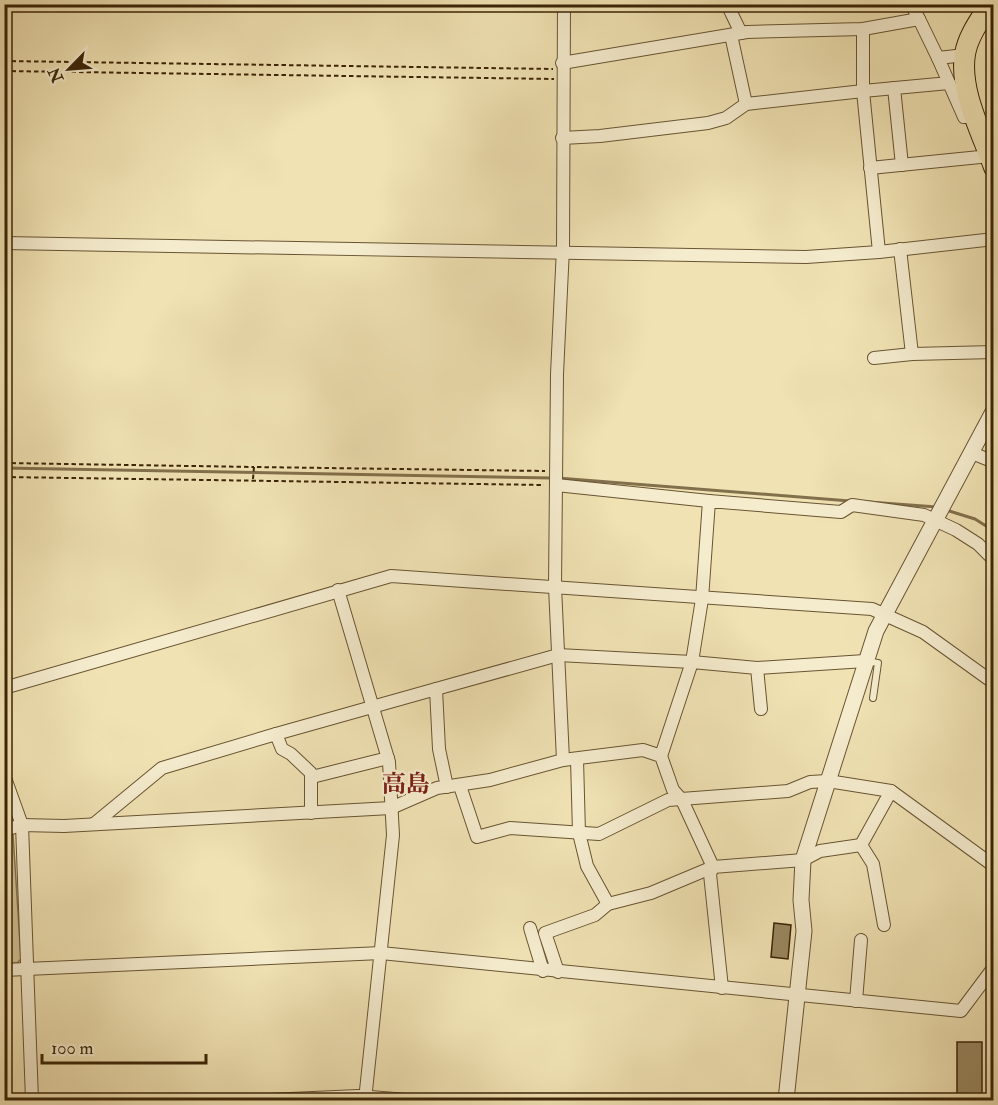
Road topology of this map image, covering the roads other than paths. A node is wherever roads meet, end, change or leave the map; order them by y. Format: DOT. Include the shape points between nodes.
graph roads {
  1 [pos="564,4"];
  2 [pos="727,4"];
  3 [pos="911,4"];
  4 [pos="990,4"];
  5 [pos="919,19"];
  6 [pos="863,29"];
  7 [pos="736,34"];
  8 [pos="965,55"];
  9 [pos="938,57"];
  10 [pos="562,70"];
  11 [pos="949,83"];
  12 [pos="894,88"];
  13 [pos="863,91"];
  14 [pos="746,104"];
  15 [pos="975,115"];
  16 [pos="562,138"];
  17 [pos="992,161"];
  18 [pos="902,165"];
  19 [pos="870,168"];
  20 [pos="993,238"];
  21 [pos="4,243"];
  22 [pos="900,249"];
  23 [pos="879,252"];
  24 [pos="562,253"];
  25 [pos="993,352"];
  26 [pos="912,354"];
  27 [pos="874,358"];
  28 [pos="993,410"];
  29 [pos="972,453"];
  30 [pos="993,462"];
  31 [pos="556,485"];
  32 [pos="709,501"];
  33 [pos="936,523"];
  34 [pos="993,560"];
  35 [pos="555,587"];
  36 [pos="338,590"];
  37 [pos="702,599"];
  38 [pos="885,614"];
  39 [pos="558,655"];
  40 [pos="866,661"];
  41 [pos="692,662"];
  42 [pos="757,668"];
  43 [pos="993,683"];
  44 [pos="4,688"];
  45 [pos="436,689"];
  46 [pos="873,698"];
  47 [pos="374,708"];
  48 [pos="760,709"];
  49 [pos="276,734"];
  50 [pos="661,756"];
  51 [pos="388,758"];
  52 [pos="577,759"];
  53 [pos="562,760"];
  54 [pos="4,776"];
  55 [pos="312,777"];
  56 [pos="828,782"];
  57 [pos="460,786"];
  58 [pos="447,787"];
  59 [pos="891,790"];
  60 [pos="682,800"];
  61 [pos="391,808"];
  62 [pos="311,813"];
  63 [pos="94,824"];
  64 [pos="22,825"];
  65 [pos="4,830"];
  66 [pos="579,833"];
  67 [pos="861,845"];
  68 [pos="803,860"];
  69 [pos="993,866"];
  70 [pos="713,867"];
  71 [pos="608,904"];
  72 [pos="884,925"];
  73 [pos="530,928"];
  74 [pos="861,940"];
  75 [pos="381,953"];
  76 [pos="993,967"];
  77 [pos="26,968"];
  78 [pos="4,970"];
  79 [pos="543,970"];
  80 [pos="558,972"];
  81 [pos="722,988"];
  82 [pos="798,995"];
  83 [pos="856,1000"];
  84 [pos="365,1098"];
  85 [pos="32,1101"];
  86 [pos="268,1101"];
  87 [pos="407,1101"];
  88 [pos="786,1101"];
  1 -- 10 [label="street"];
  2 -- 7 [label="street"];
  3 -- 5 [label="street"];
  4 -- 8 [label="highway" via="973,31"];
  5 -- 6 [label="street"];
  5 -- 9 [label="street"];
  6 -- 7 [label="street"];
  6 -- 13 [label="street"];
  7 -- 10 [label="street"];
  7 -- 14 [label="street"];
  8 -- 9 [label="street"];
  8 -- 15 [label="highway" via="966,85"];
  9 -- 11 [label="street"];
  10 -- 16 [label="street"];
  11 -- 12 [label="street"];
  11 -- 15 [label="street" via="964,117"];
  12 -- 13 [label="street"];
  12 -- 18 [label="street"];
  13 -- 14 [label="street"];
  13 -- 19 [label="street"];
  14 -- 16 [label="street" via="726,118 708,123"];
  15 -- 17 [label="highway"];
  16 -- 24 [label="street"];
  17 -- 18 [label="street"];
  18 -- 19 [label="street"];
  19 -- 23 [label="street"];
  20 -- 22 [label="street"];
  21 -- 24 [label="street"];
  22 -- 23 [label="street"];
  22 -- 26 [label="street"];
  23 -- 24 [label="street" via="806,257"];
  24 -- 31 [label="street"];
  25 -- 26 [label="street"];
  26 -- 27 [label="street"];
  28 -- 29 [label="street"];
  29 -- 30 [label="street"];
  29 -- 33 [label="street"];
  31 -- 32 [label="street"];
  31 -- 35 [label="street"];
  32 -- 33 [label="street" via="841,512 852,505 924,515"];
  32 -- 37 [label="street"];
  33 -- 34 [label="street" via="978,544"];
  33 -- 38 [label="street"];
  35 -- 36 [label="street" via="391,576"];
  35 -- 37 [label="street"];
  35 -- 39 [label="street"];
  36 -- 44 [label="street"];
  36 -- 47 [label="street"];
  37 -- 38 [label="street" via="872,609"];
  37 -- 41 [label="street"];
  38 -- 40 [label="street"];
  38 -- 43 [label="street" via="923,633"];
  39 -- 41 [label="street"];
  39 -- 45 [label="street"];
  39 -- 53 [label="street"];
  40 -- 42 [label="street"];
  40 -- 46 [label="lane" via="878,663"];
  40 -- 56 [label="street"];
  41 -- 42 [label="street"];
  41 -- 50 [label="street"];
  42 -- 48 [label="street"];
  45 -- 47 [label="street"];
  45 -- 58 [label="street" via="439,749"];
  47 -- 49 [label="street"];
  47 -- 51 [label="street"];
  49 -- 55 [label="street" via="282,749 302,762"];
  49 -- 63 [label="street" via="162,768"];
  50 -- 52 [label="street" via="643,750"];
  50 -- 60 [label="street" via="673,790"];
  51 -- 55 [label="street"];
  51 -- 61 [label="street"];
  52 -- 53 [label="street"];
  52 -- 66 [label="street"];
  53 -- 57 [label="street"];
  54 -- 64 [label="street"];
  55 -- 62 [label="street"];
  56 -- 59 [label="street"];
  56 -- 60 [label="street" via="810,782 788,791"];
  56 -- 68 [label="street"];
  57 -- 58 [label="street"];
  57 -- 66 [label="street" via="477,837 510,828"];
  58 -- 61 [label="street"];
  59 -- 67 [label="street"];
  59 -- 69 [label="street"];
  60 -- 66 [label="street" via="668,800 599,834"];
  60 -- 70 [label="street"];
  61 -- 62 [label="street"];
  61 -- 75 [label="street" via="393,835"];
  62 -- 63 [label="street"];
  63 -- 64 [label="street"];
  64 -- 65 [label="street"];
  64 -- 77 [label="street"];
  66 -- 71 [label="street" via="587,866"];
  67 -- 68 [label="street" via="820,851"];
  67 -- 72 [label="street" via="873,864"];
  68 -- 70 [label="street"];
  68 -- 82 [label="street" via="804,931"];
  70 -- 71 [label="street" via="651,893"];
  70 -- 81 [label="street" via="710,874"];
  71 -- 80 [label="street" via="595,915 544,933"];
  73 -- 79 [label="street"];
  74 -- 83 [label="street"];
  75 -- 77 [label="street"];
  75 -- 79 [label="street"];
  75 -- 84 [label="street"];
  76 -- 83 [label="street" via="961,1011"];
  77 -- 78 [label="street"];
  77 -- 85 [label="street"];
  79 -- 80 [label="street"];
  80 -- 81 [label="street"];
  81 -- 82 [label="street"];
  82 -- 83 [label="street"];
  82 -- 88 [label="street"];
  84 -- 86 [label="street"];
  84 -- 87 [label="street"];
}
